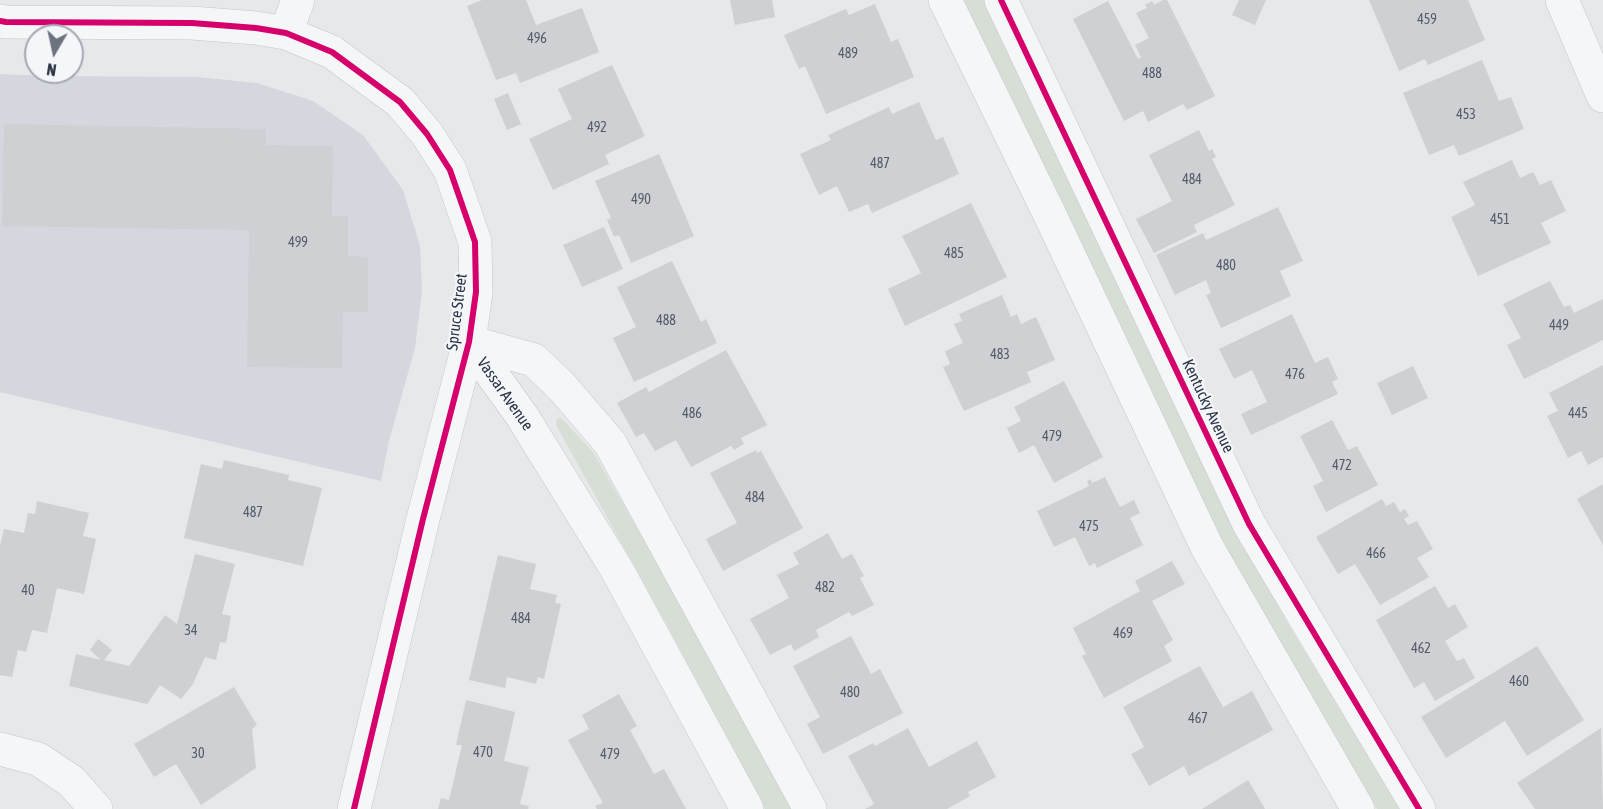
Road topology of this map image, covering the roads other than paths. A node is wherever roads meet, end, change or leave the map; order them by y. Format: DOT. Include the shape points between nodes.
graph roads {
  1 [pos="298,0"];
  2 [pos="945,0"];
  3 [pos="1001,0"];
  4 [pos="1562,0"];
  5 [pos="0,21"];
  6 [pos="286,33"];
  7 [pos="1603,96"];
  8 [pos="469,342"];
  9 [pos="0,749"];
  10 [pos="96,809"];
  11 [pos="354,809"];
  12 [pos="747,809"];
  13 [pos="810,809"];
  14 [pos="1358,809"];
  15 [pos="1419,809"];
  1 -- 6 [label="street"];
  2 -- 14 [label="street" via="1207,547"];
  3 -- 15 [label="street, Kentucky Avenue" via="1249,524"];
  4 -- 7 [label="street"];
  5 -- 6 [label="street, Spruce Street" via="192,23"];
  6 -- 8 [label="street, Spruce Street" via="332,52 400,102 450,170 475,242 476,292"];
  8 -- 11 [label="street, Spruce Street"];
  8 -- 12 [label="street, Vassar Avenue" via="522,416 616,568"];
  8 -- 13 [label="street, Vassar Avenue" via="534,360 610,443"];
  9 -- 10 [label="street" via="38,759 71,781"];
}
